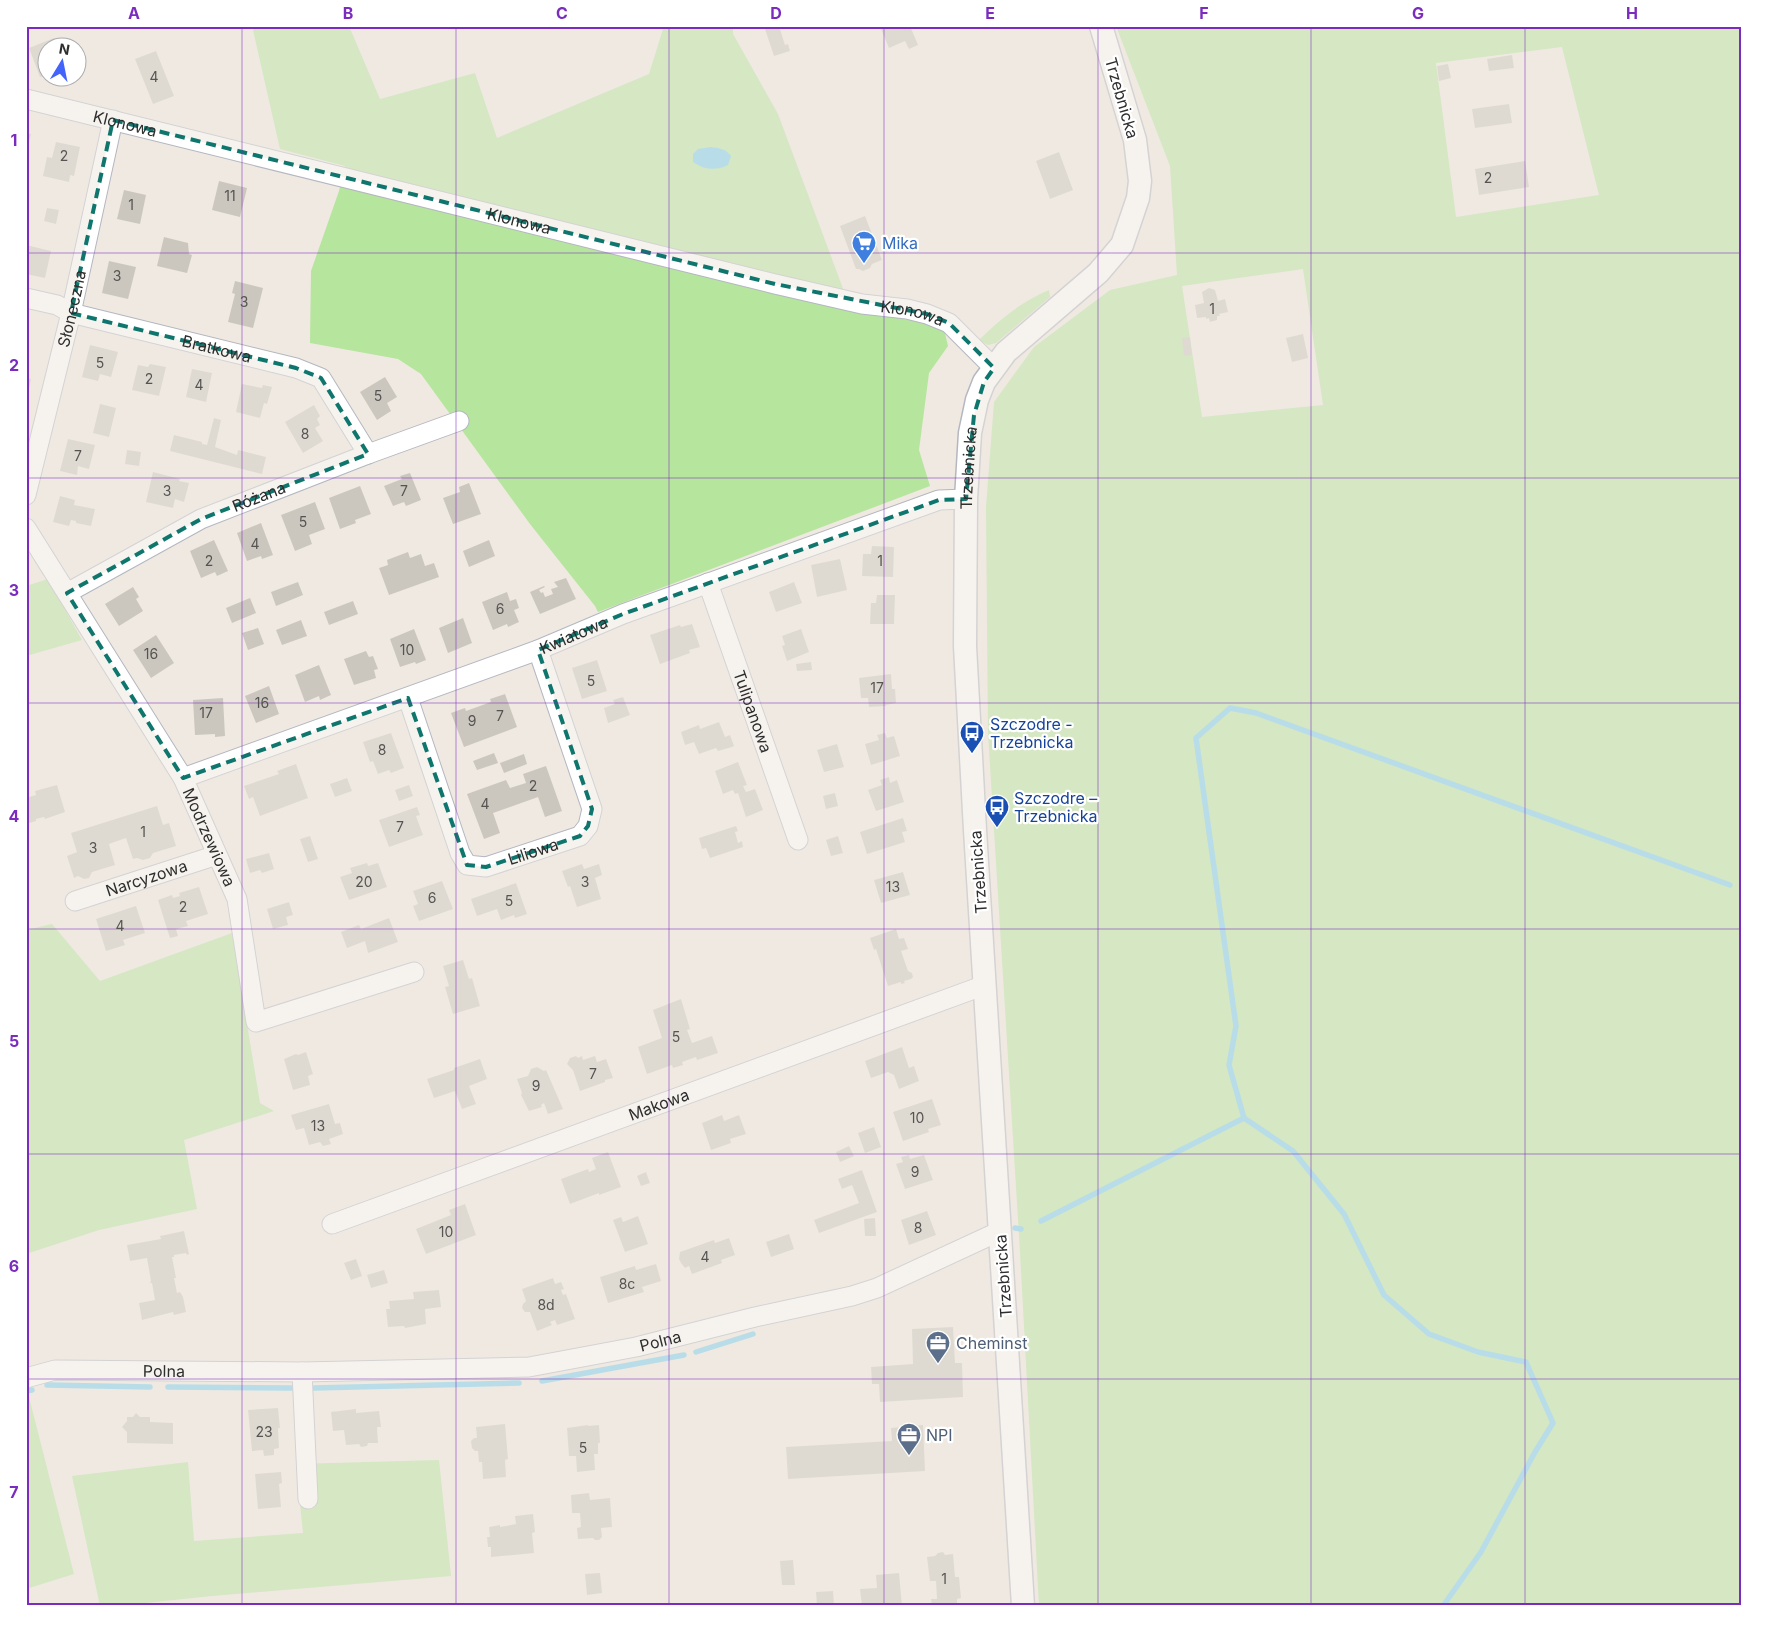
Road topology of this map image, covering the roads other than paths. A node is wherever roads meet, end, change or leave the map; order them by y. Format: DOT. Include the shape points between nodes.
graph roads {
  1 [pos="1101,26"];
  2 [pos="26,99"];
  3 [pos="113,120"];
  4 [pos="26,298"];
  5 [pos="71,313"];
  6 [pos="994,368"];
  7 [pos="459,421"];
  8 [pos="368,454"];
  9 [pos="26,495"];
  10 [pos="966,499"];
  11 [pos="26,528"];
  12 [pos="708,583"];
  13 [pos="67,593"];
  14 [pos="538,650"];
  15 [pos="408,698"];
  16 [pos="183,778"];
  17 [pos="798,840"];
  18 [pos="217,855"];
  19 [pos="75,900"];
  20 [pos="414,972"];
  21 [pos="985,985"];
  22 [pos="332,1224"];
  23 [pos="1000,1231"];
  24 [pos="302,1372"];
  25 [pos="26,1378"];
  26 [pos="308,1499"];
  27 [pos="1022,1606"];
  1 -- 6 [label="street, Trzebnicka" via="1135,140 1140,181 1138,198 1122,245 1110,260 1016,342"];
  2 -- 3 [label="street, Klonowa"];
  3 -- 5 [label="street, Słoneczna"];
  3 -- 6 [label="street, Klonowa" via="765,282 862,304 907,309 949,323"];
  4 -- 5 [label="street, Bratkowa"];
  5 -- 8 [label="street, Bratkowa" via="296,368 321,378"];
  5 -- 9 [label="street, Słoneczna"];
  6 -- 10 [label="street, Trzebnicka" via="984,382 974,414"];
  7 -- 8 [label="street, Różana"];
  8 -- 13 [label="street, Różana" via="201,519"];
  10 -- 12 [label="street, Kwiatowa" via="939,500"];
  10 -- 21 [label="street, Trzebnicka" via="965,646"];
  11 -- 13 [label="street, Modrzewiowa"];
  12 -- 14 [label="street, Kwiatowa"];
  12 -- 17 [label="street, Tulipanowa"];
  13 -- 16 [label="street, Modrzewiowa"];
  14 -- 15 [label="street, Kwiatowa"];
  14 -- 15 [label="street, Liliowa" via="592,809 588,826 580,836 486,867 467,865 460,853"];
  15 -- 16 [label="street, Kwiatowa"];
  16 -- 18 [label="street, Modrzewiowa"];
  18 -- 19 [label="street, Narcyzowa"];
  18 -- 20 [label="street, Modrzewiowa" via="237,899 256,1022"];
  21 -- 22 [label="street, Makowa"];
  21 -- 23 [label="street, Trzebnicka"];
  23 -- 24 [label="street, Polna" via="877,1288 852,1296 618,1351 530,1367"];
  23 -- 27 [label="street, Trzebnicka"];
  24 -- 25 [label="street, Polna" via="55,1370"];
  24 -- 26 [label="street"];
}
